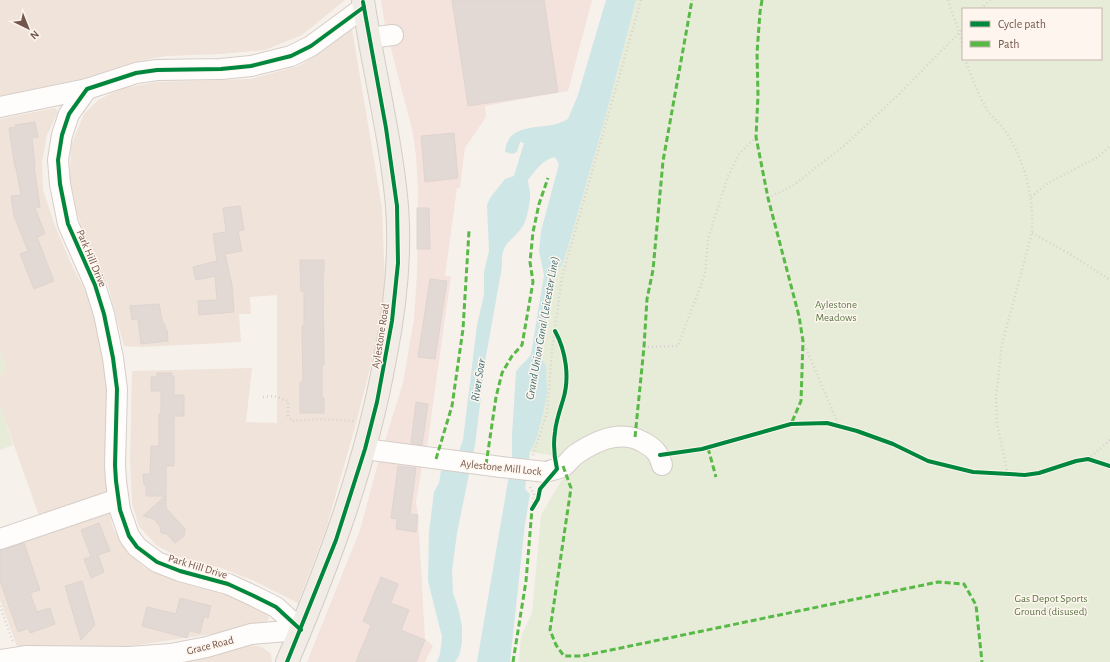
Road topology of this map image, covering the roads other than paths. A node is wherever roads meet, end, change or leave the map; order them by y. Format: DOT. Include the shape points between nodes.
graph roads {
  1 [pos="363,3"];
  2 [pos="393,35"];
  3 [pos="369,38"];
  4 [pos="87,88"];
  5 [pos="0,107"];
  6 [pos="365,449"];
  7 [pos="662,465"];
  8 [pos="118,499"];
  9 [pos="0,540"];
  10 [pos="301,630"];
  11 [pos="17,659"];
  12 [pos="287,662"];
  1 -- 3 [label="main road, Aylestone Road"];
  1 -- 4 [label="street" via="311,46 291,56 251,66 136,73"];
  2 -- 3 [label="street"];
  3 -- 6 [label="main road, Aylestone Road" via="397,206 398,263 392,321 377,402"];
  4 -- 5 [label="street"];
  4 -- 8 [label="street, Park Hill Drive" via="69,114 58,160 68,224 95,286 114,358 115,464"];
  6 -- 7 [label="street, Aylestone Mill Lock, bridge" via="546,472 564,466 574,456 598,441 615,436 635,437 660,455"];
  6 -- 10 [label="main road, Aylestone Road" via="336,540"];
  8 -- 9 [label="street"];
  8 -- 10 [label="street, Park Hill Drive" via="129,536 146,555 180,571 228,584 254,596 276,608"];
  10 -- 11 [label="street, Grace Road" via="251,634 171,654"];
  10 -- 12 [label="main road, Aylestone Road"];
}
